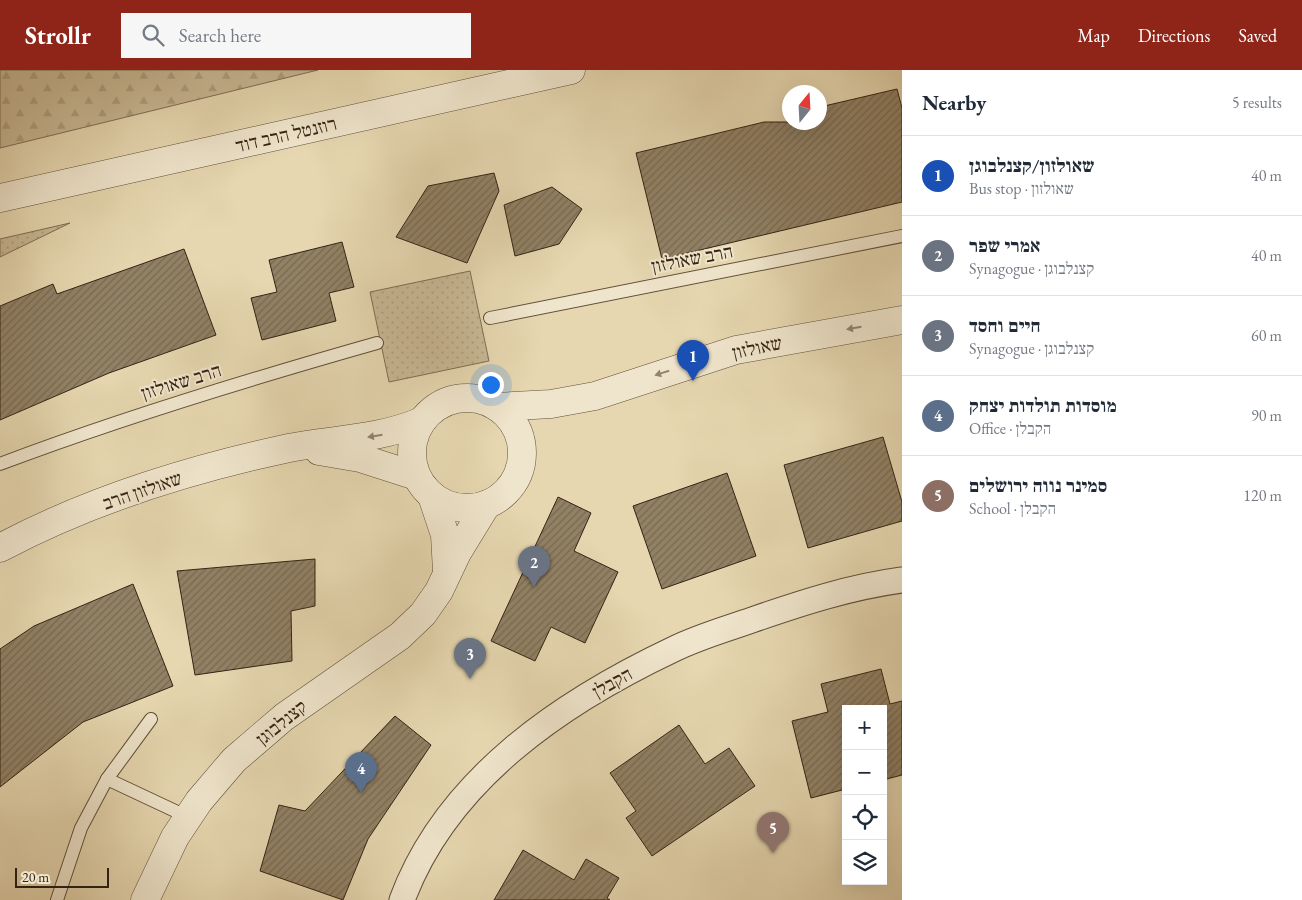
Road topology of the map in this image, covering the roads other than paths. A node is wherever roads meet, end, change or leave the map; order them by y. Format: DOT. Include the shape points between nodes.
graph roads {
  1 [pos="571,70"];
  2 [pos="0,198"];
  3 [pos="902,236"];
  4 [pos="490,318"];
  5 [pos="902,320"];
  6 [pos="377,343"];
  7 [pos="497,407"];
  8 [pos="422,421"];
  9 [pos="290,448"];
  10 [pos="0,464"];
  11 [pos="424,486"];
  12 [pos="487,504"];
  13 [pos="0,548"];
  14 [pos="447,573"];
  15 [pos="902,580"];
  16 [pos="151,719"];
  17 [pos="107,779"];
  18 [pos="188,817"];
  19 [pos="57,900"];
  20 [pos="145,900"];
  21 [pos="402,900"];
  1 -- 2 [label="street, רוזנטל הרב דוד"];
  3 -- 4 [label="lane, הרב שאולזון"];
  5 -- 7 [label="street, שאולזון, one-way" via="736,350 595,396 551,404"];
  6 -- 10 [label="lane, הרב שאולזון" via="198,394"];
  7 -- 8 [label="street" via="472,398 453,400 435,407"];
  7 -- 12 [label="street" via="516,428 522,456 510,487"];
  8 -- 9 [label="street, שאולזון הרב, one-way" via="386,434"];
  8 -- 11 [label="street" via="416,429 411,457"];
  9 -- 11 [label="street, שאולזון הרב" via="360,458"];
  9 -- 13 [label="street, שאולזון הרב" via="220,464 122,495"];
  11 -- 12 [label="street" via="443,503 459,508"];
  11 -- 14 [label="street" via="445,535"];
  12 -- 14 [label="street, קצנלבוגן"];
  14 -- 18 [label="street, קצנלבוגן" via="423,614 400,636 284,717 234,760"];
  15 -- 21 [label="street, הקבלן" via="814,598 675,648 562,710 520,741 475,786 438,832"];
  16 -- 17 [label="lane"];
  17 -- 18 [label="lane"];
  17 -- 19 [label="lane" via="81,828"];
  18 -- 20 [label="street, קצנלבוגן"];
}
